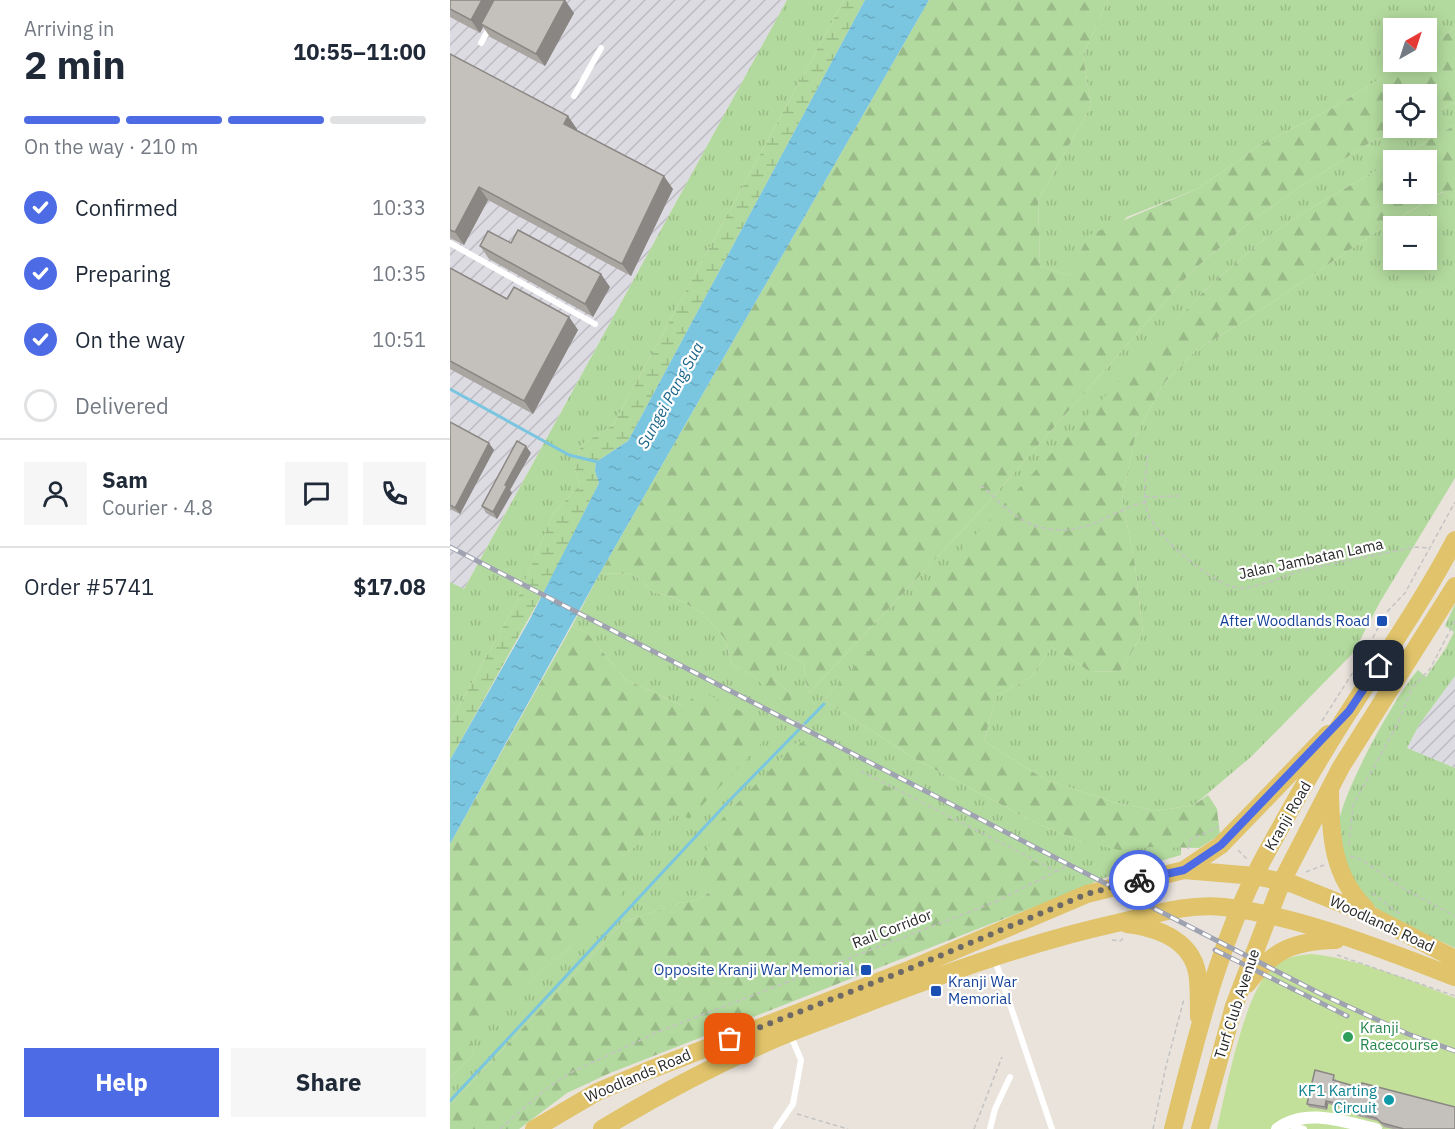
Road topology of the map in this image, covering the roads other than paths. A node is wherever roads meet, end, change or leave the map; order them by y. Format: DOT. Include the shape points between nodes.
graph roads {
  1 [pos="495,17"];
  2 [pos="481,43"];
  3 [pos="600,48"];
  4 [pos="574,96"];
  5 [pos="450,243"];
  6 [pos="595,324"];
  7 [pos="1455,540"];
  8 [pos="1455,586"];
  9 [pos="1349,711"];
  10 [pos="1330,789"];
  11 [pos="1184,870"];
  12 [pos="1255,876"];
  13 [pos="1282,881"];
  14 [pos="1240,911"];
  15 [pos="1267,914"];
  16 [pos="1372,915"];
  17 [pos="1121,933"];
  18 [pos="1355,940"];
  19 [pos="994,956"];
  20 [pos="1455,959"];
  21 [pos="1455,977"];
  22 [pos="1234,1006"];
  23 [pos="1200,1025"];
  24 [pos="790,1033"];
  25 [pos="1010,1077"];
  26 [pos="1280,1126"];
  27 [pos="534,1129"];
  28 [pos="602,1129"];
  29 [pos="776,1129"];
  30 [pos="990,1129"];
  31 [pos="1052,1129"];
  32 [pos="1173,1129"];
  33 [pos="1200,1129"];
  34 [pos="1304,1129"];
  35 [pos="1376,1129"];
  1 -- 2 [label="lane"];
  3 -- 4 [label="lane"];
  5 -- 6 [label="lane"];
  7 -- 9 [label="main road, Kranji Road"];
  8 -- 10 [label="main road, Kranji Road"];
  9 -- 11 [label="main road" via="1221,845"];
  9 -- 12 [label="main road, Kranji Road"];
  10 -- 13 [label="main road, Kranji Road"];
  10 -- 16 [label="main road" via="1333,845 1339,870 1354,897"];
  11 -- 12 [label="main road, Woodlands Road"];
  11 -- 27 [label="main road, Woodlands Road" via="1087,894 597,1092"];
  12 -- 13 [label="main road, Woodlands Road"];
  12 -- 14 [label="main road, Kranji Road"];
  13 -- 15 [label="main road, Turf Club Avenue"];
  13 -- 16 [label="main road, Woodlands Road"];
  14 -- 15 [label="main road, Woodlands Road"];
  14 -- 17 [label="main road, Woodlands Road" via="1224,907 1168,910"];
  14 -- 23 [label="main road, Turf Club Avenue"];
  15 -- 18 [label="main road, Woodlands Road"];
  15 -- 22 [label="main road, Turf Club Avenue"];
  16 -- 20 [label="main road, Woodlands Road"];
  17 -- 19 [label="main road, Woodlands Road" via="1074,932"];
  17 -- 23 [label="main road" via="1160,930 1181,943 1198,978"];
  18 -- 21 [label="main road, Woodlands Road"];
  18 -- 22 [label="main road" via="1304,942 1281,951 1263,963"];
  19 -- 24 [label="main road, Woodlands Road"];
  19 -- 31 [label="lane"];
  22 -- 33 [label="main road, Turf Club Avenue"];
  23 -- 32 [label="main road, Turf Club Avenue"];
  24 -- 28 [label="main road, Woodlands Road" via="662,1093"];
  24 -- 29 [label="lane" via="801,1060 793,1104"];
  25 -- 30 [label="lane"];
  26 -- 34 [label="lane"];
  26 -- 35 [label="street" via="1299,1117"];
}
